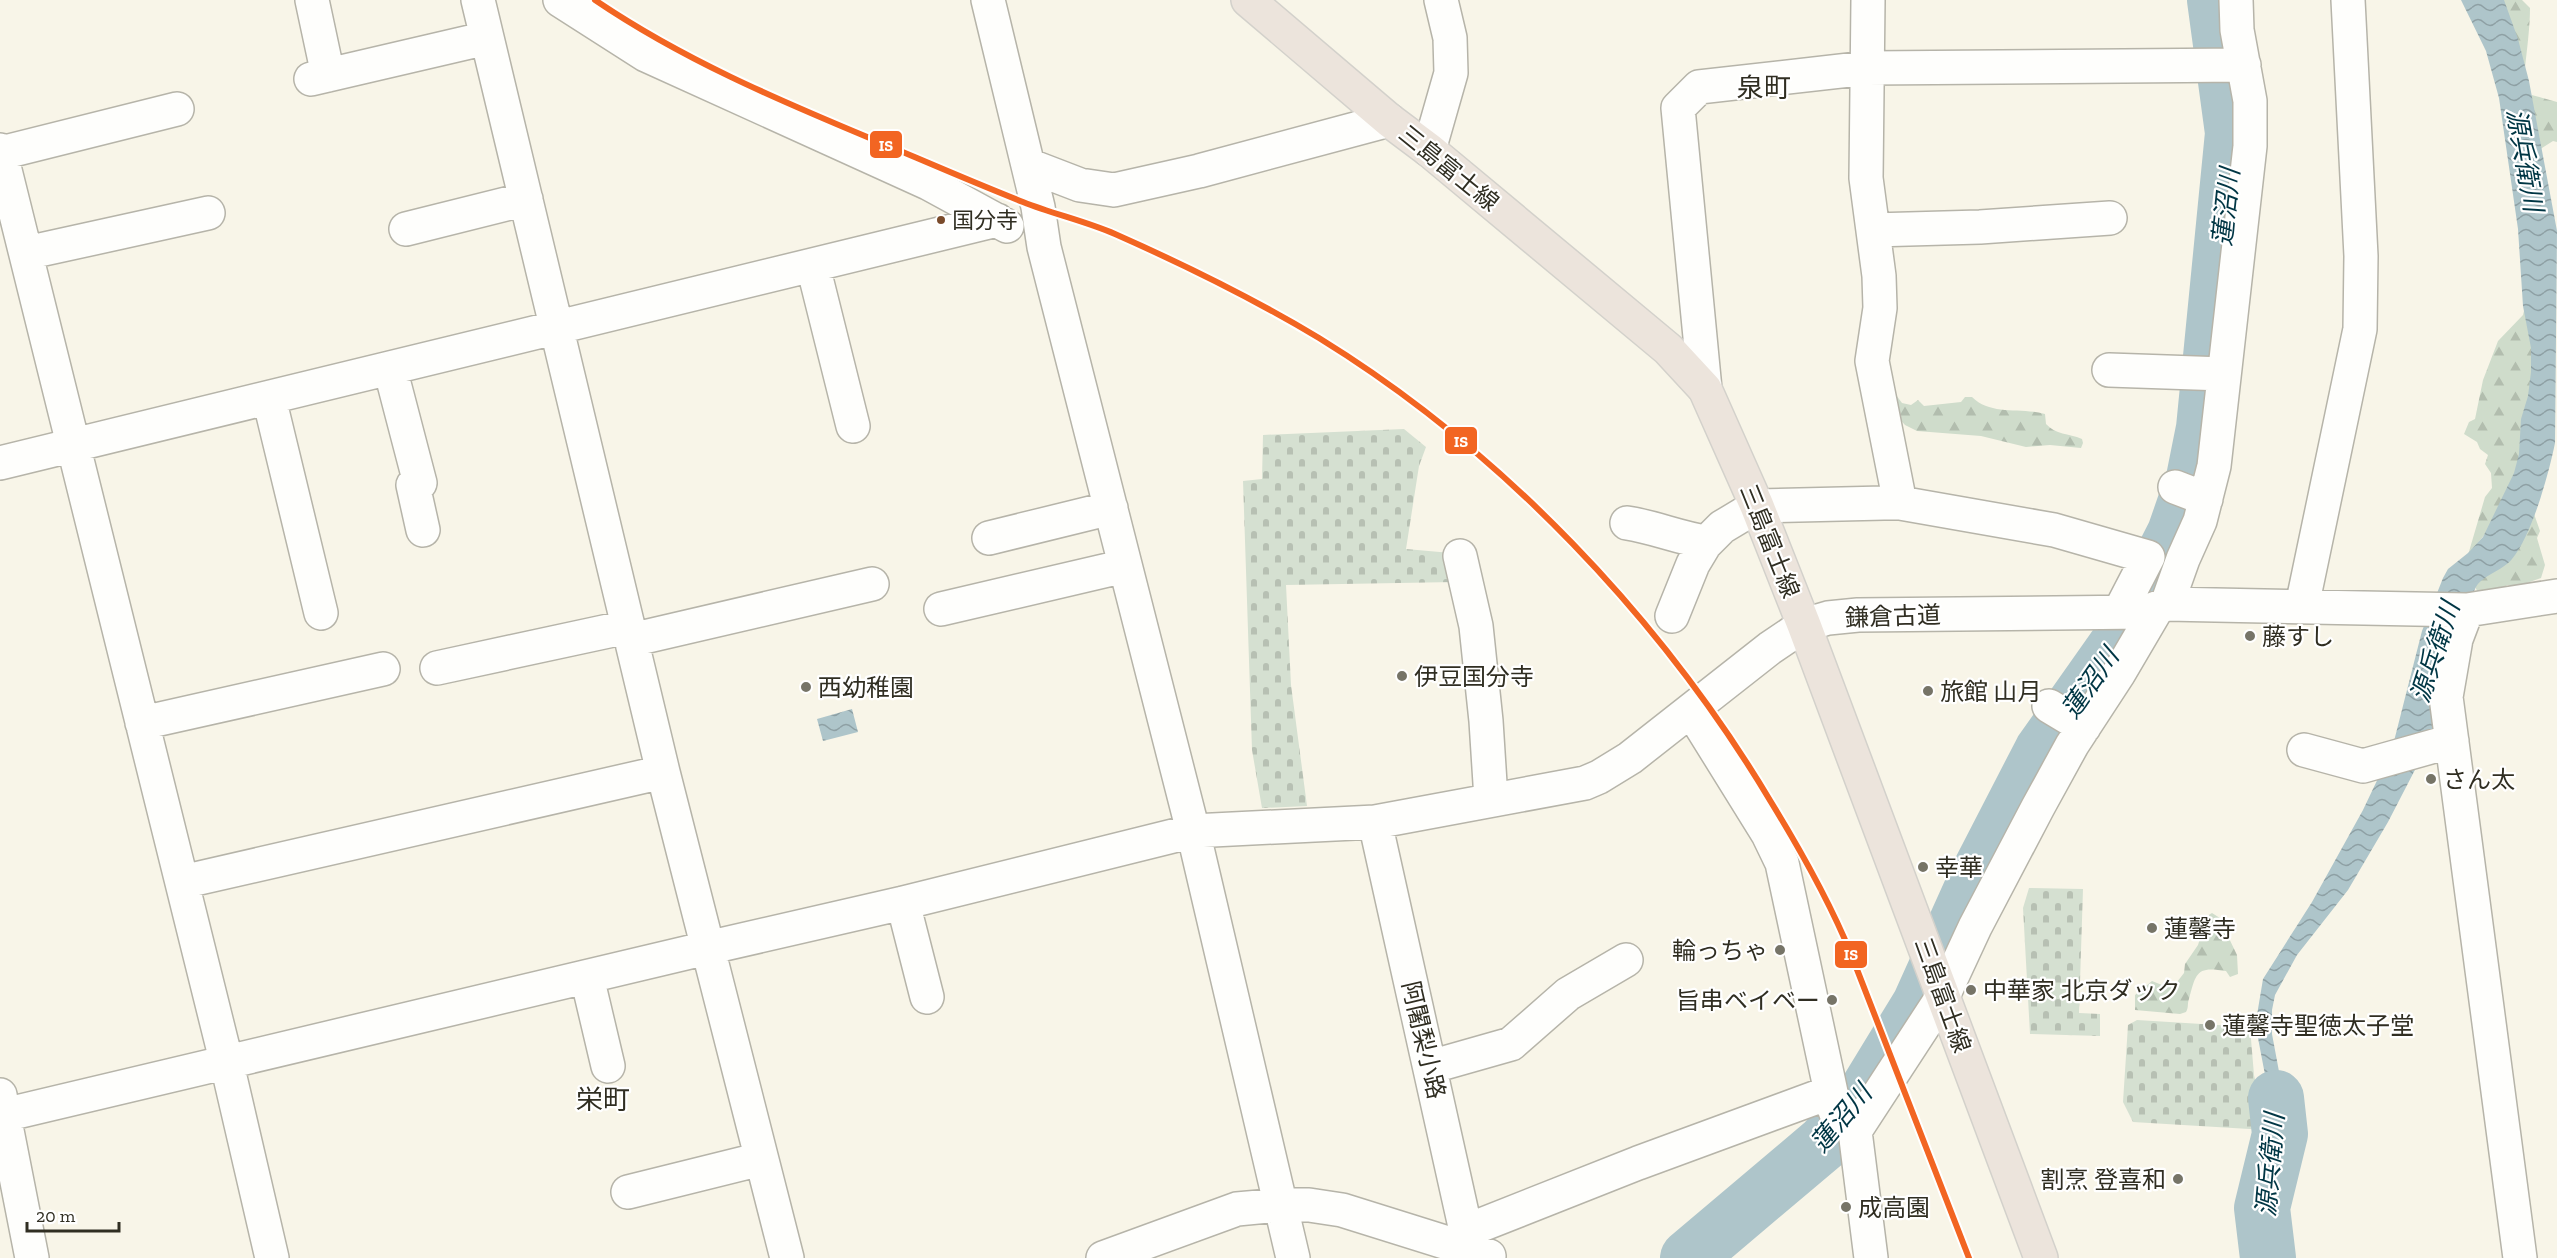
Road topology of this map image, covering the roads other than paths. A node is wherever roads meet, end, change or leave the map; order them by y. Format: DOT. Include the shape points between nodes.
graph roads {
  1 [pos="312,0"];
  2 [pos="478,0"];
  3 [pos="560,0"];
  4 [pos="988,0"];
  5 [pos="1441,0"];
  6 [pos="1868,0"];
  7 [pos="2236,0"];
  8 [pos="2348,0"];
  9 [pos="1259,4"];
  10 [pos="487,38"];
  11 [pos="2230,65"];
  12 [pos="1867,68"];
  13 [pos="177,109"];
  14 [pos="1389,120"];
  15 [pos="1429,150"];
  16 [pos="0,152"];
  17 [pos="1028,165"];
  18 [pos="526,199"];
  19 [pos="208,213"];
  20 [pos="2110,218"];
  21 [pos="997,220"];
  22 [pos="406,230"];
  23 [pos="1873,230"];
  24 [pos="1044,247"];
  25 [pos="26,254"];
  26 [pos="813,266"];
  27 [pos="558,327"];
  28 [pos="390,368"];
  29 [pos="2109,370"];
  30 [pos="2213,374"];
  31 [pos="1705,389"];
  32 [pos="269,398"];
  33 [pos="853,426"];
  34 [pos="73,446"];
  35 [pos="0,463"];
  36 [pos="1900,503"];
  37 [pos="1757,506"];
  38 [pos="1111,508"];
  39 [pos="1627,523"];
  40 [pos="423,530"];
  41 [pos="989,538"];
  42 [pos="1706,543"];
  43 [pos="1460,556"];
  44 [pos="1125,566"];
  45 [pos="872,584"];
  46 [pos="2557,596"];
  47 [pos="2302,606"];
  48 [pos="941,609"];
  49 [pos="2143,610"];
  50 [pos="2467,610"];
  51 [pos="321,613"];
  52 [pos="1672,616"];
  53 [pos="1804,625"];
  54 [pos="629,634"];
  55 [pos="437,668"];
  56 [pos="383,669"];
  57 [pos="1691,710"];
  58 [pos="142,723"];
  59 [pos="2444,743"];
  60 [pos="2304,750"];
  61 [pos="663,772"];
  62 [pos="1491,800"];
  63 [pos="1375,822"];
  64 [pos="1193,831"];
  65 [pos="182,882"];
  66 [pos="903,903"];
  67 [pos="706,948"];
  68 [pos="1626,960"];
  69 [pos="587,977"];
  70 [pos="1937,979"];
  71 [pos="927,998"];
  72 [pos="226,1064"];
  73 [pos="608,1066"];
  74 [pos="1430,1067"];
  75 [pos="1,1109"];
  76 [pos="1842,1115"];
  77 [pos="761,1160"];
  78 [pos="628,1192"];
  79 [pos="1280,1205"];
  80 [pos="1476,1249"];
  81 [pos="32,1258"];
  82 [pos="272,1258"];
  83 [pos="787,1258"];
  84 [pos="1102,1258"];
  85 [pos="1293,1258"];
  86 [pos="1871,1258"];
  87 [pos="2041,1258"];
  88 [pos="2520,1258"];
  1 -- 10 [label="street" via="320,77"];
  2 -- 10 [label="street"];
  3 -- 21 [label="street" via="646,55 928,183"];
  4 -- 17 [label="street"];
  5 -- 15 [label="street" via="1450,38 1451,73"];
  6 -- 12 [label="street"];
  7 -- 11 [label="street"];
  8 -- 47 [label="street" via="2361,256 2360,329"];
  9 -- 14 [label="main road, 三島富士線"];
  10 -- 18 [label="street"];
  11 -- 12 [label="street"];
  11 -- 30 [label="street" via="2250,101 2250,146"];
  12 -- 23 [label="street" via="1866,178"];
  12 -- 31 [label="street" via="1699,87 1678,108"];
  13 -- 16 [label="street"];
  14 -- 15 [label="main road, 三島富士線"];
  14 -- 17 [label="street" via="1114,190 1080,185"];
  15 -- 31 [label="main road, 三島富士線" via="1668,349"];
  16 -- 25 [label="street"];
  17 -- 24 [label="street"];
  18 -- 22 [label="street"];
  18 -- 27 [label="street"];
  19 -- 25 [label="street"];
  20 -- 23 [label="street"];
  21 -- 24 [label="street"];
  21 -- 26 [label="street"];
  23 -- 36 [label="street" via="1880,297 1873,370"];
  24 -- 38 [label="street"];
  25 -- 34 [label="street"];
  26 -- 27 [label="street"];
  26 -- 33 [label="street"];
  27 -- 28 [label="street"];
  27 -- 54 [label="street"];
  28 -- 32 [label="street"];
  28 -- 40 [label="street" via="420,483 413,485"];
  29 -- 30 [label="street"];
  30 -- 49 [label="street" via="2214,466 2190,493 2200,521 2183,560"];
  31 -- 37 [label="main road, 三島富士線"];
  32 -- 34 [label="street"];
  32 -- 51 [label="street"];
  34 -- 35 [label="street"];
  34 -- 58 [label="street"];
  36 -- 37 [label="street"];
  36 -- 49 [label="street" via="2054,530 2148,557"];
  37 -- 42 [label="street" via="1722,527"];
  37 -- 53 [label="main road, 三島富士線"];
  38 -- 41 [label="street"];
  38 -- 44 [label="street"];
  39 -- 42 [label="street"];
  42 -- 52 [label="street"];
  43 -- 62 [label="street" via="1476,626"];
  44 -- 48 [label="street"];
  44 -- 64 [label="street"];
  45 -- 54 [label="street"];
  46 -- 50 [label="street, 鎌倉古道"];
  47 -- 49 [label="street, 鎌倉古道"];
  47 -- 50 [label="street, 鎌倉古道"];
  49 -- 53 [label="street, 鎌倉古道" via="1858,615"];
  49 -- 70 [label="street" via="2144,634 2065,716 2032,817"];
  50 -- 59 [label="street" via="2456,639 2446,697"];
  53 -- 57 [label="street, 鎌倉古道"];
  53 -- 70 [label="main road, 三島富士線"];
  54 -- 55 [label="street"];
  54 -- 61 [label="street"];
  56 -- 58 [label="street"];
  57 -- 62 [label="street, 鎌倉古道" via="1599,777 1561,789"];
  57 -- 76 [label="street" via="1782,863"];
  58 -- 65 [label="street"];
  59 -- 60 [label="street" via="2362,766"];
  59 -- 88 [label="street"];
  61 -- 65 [label="street"];
  61 -- 67 [label="street"];
  62 -- 63 [label="street, 鎌倉古道"];
  63 -- 64 [label="street, 鎌倉古道"];
  63 -- 74 [label="street, 阿闍梨小路"];
  64 -- 66 [label="street, 鎌倉古道"];
  64 -- 79 [label="street"];
  65 -- 72 [label="street"];
  66 -- 67 [label="street, 鎌倉古道"];
  66 -- 71 [label="street"];
  67 -- 69 [label="street, 鎌倉古道"];
  67 -- 77 [label="street"];
  68 -- 74 [label="street" via="1568,994 1511,1044"];
  69 -- 72 [label="street, 鎌倉古道"];
  69 -- 73 [label="street"];
  70 -- 76 [label="street"];
  70 -- 87 [label="main road, 三島富士線"];
  72 -- 75 [label="street, 鎌倉古道"];
  72 -- 82 [label="street"];
  74 -- 80 [label="street, 阿闍梨小路"];
  75 -- 81 [label="street"];
  76 -- 80 [label="street" via="1638,1162"];
  76 -- 86 [label="street"];
  77 -- 78 [label="street"];
  77 -- 83 [label="street"];
  79 -- 80 [label="street" via="1342,1210"];
  79 -- 84 [label="street" via="1237,1209"];
  79 -- 85 [label="street"];
}
